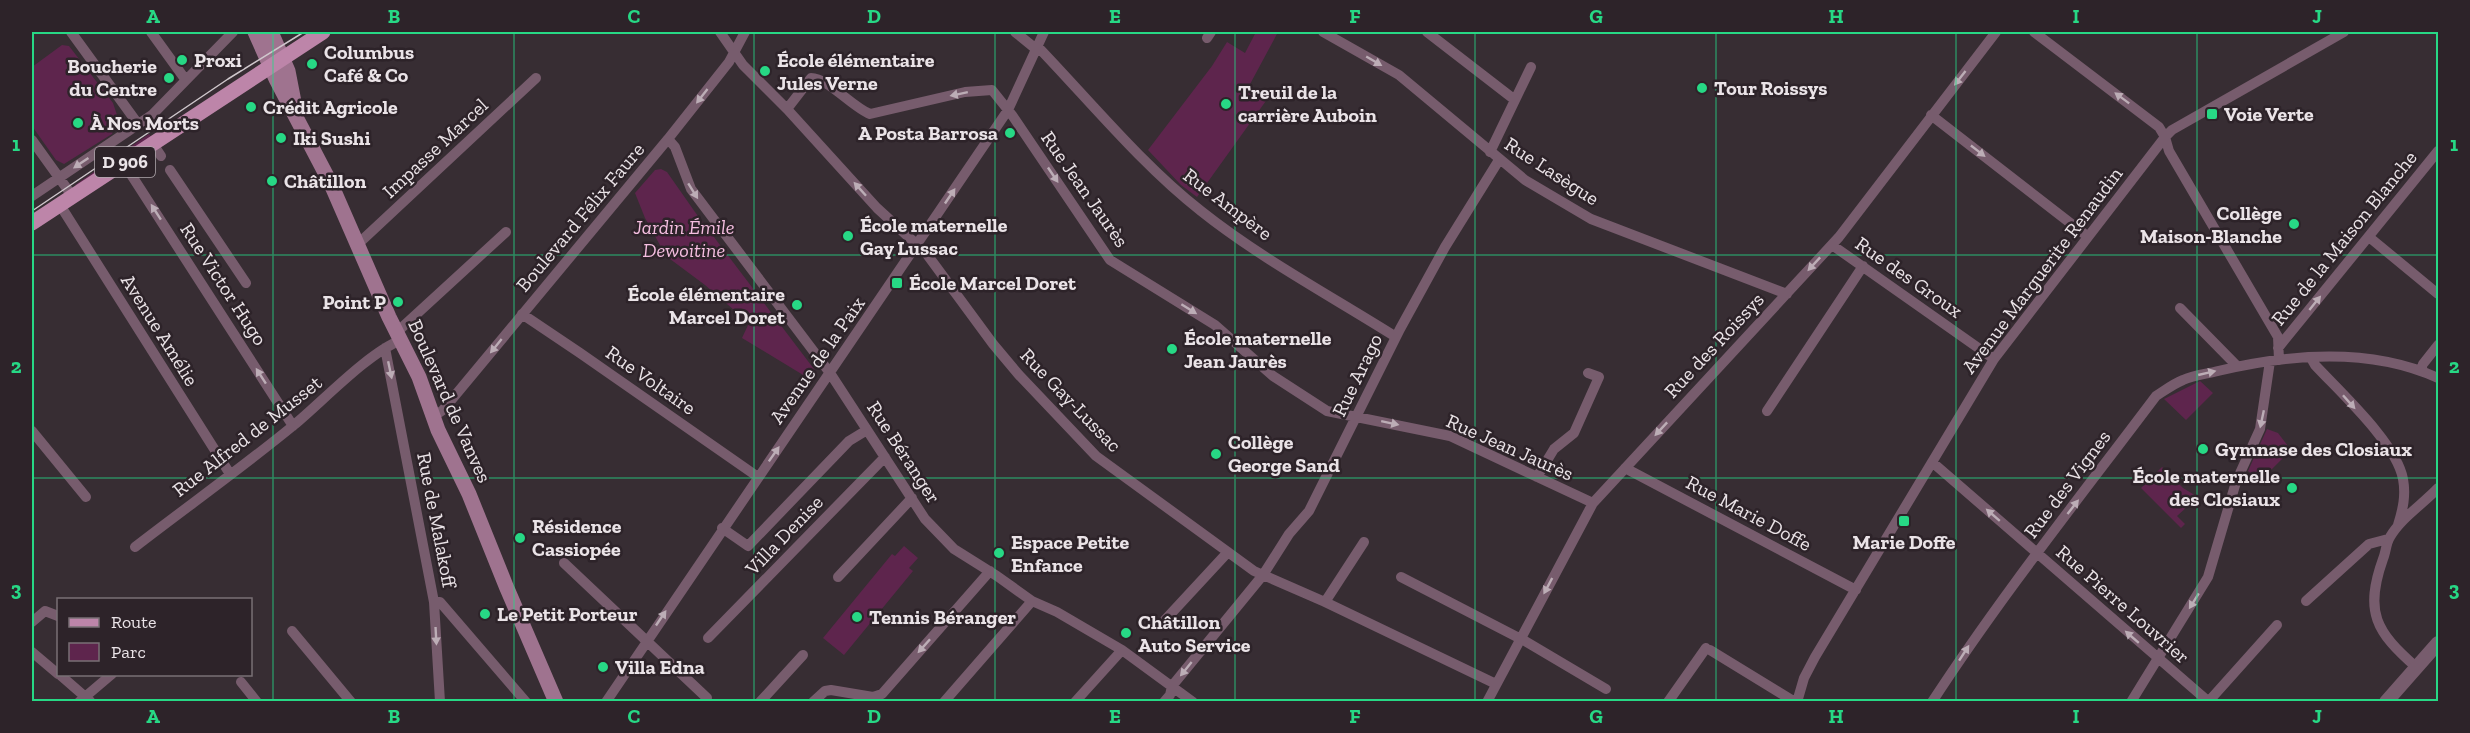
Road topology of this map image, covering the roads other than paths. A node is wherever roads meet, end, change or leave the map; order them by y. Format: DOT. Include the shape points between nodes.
graph roads {
  1 [pos="71,32"];
  2 [pos="151,32"];
  3 [pos="233,32"];
  4 [pos="255,32"];
  5 [pos="271,32"];
  6 [pos="323,32"];
  7 [pos="720,32"];
  8 [pos="745,32"];
  9 [pos="1015,32"];
  10 [pos="1044,32"];
  11 [pos="1323,32"];
  12 [pos="1428,32"];
  13 [pos="1996,32"];
  14 [pos="2034,32"];
  15 [pos="2344,32"];
  16 [pos="1036,47"];
  17 [pos="734,53"];
  18 [pos="276,63"];
  19 [pos="1531,67"];
  20 [pos="536,78"];
  21 [pos="185,80"];
  22 [pos="1515,100"];
  23 [pos="787,108"];
  24 [pos="1008,110"];
  25 [pos="1931,115"];
  26 [pos="138,124"];
  27 [pos="2165,137"];
  28 [pos="668,139"];
  29 [pos="32,140"];
  30 [pos="2439,151"];
  31 [pos="1495,156"];
  32 [pos="123,162"];
  33 [pos="170,170"];
  34 [pos="59,177"];
  35 [pos="32,196"];
  36 [pos="67,201"];
  37 [pos="32,223"];
  38 [pos="506,232"];
  39 [pos="2087,236"];
  40 [pos="2369,237"];
  41 [pos="358,244"];
  42 [pos="917,245"];
  43 [pos="1832,245"];
  44 [pos="1863,266"];
  45 [pos="246,283"];
  46 [pos="1787,294"];
  47 [pos="2439,294"];
  48 [pos="2180,308"];
  49 [pos="522,314"];
  50 [pos="399,336"];
  51 [pos="1396,337"];
  52 [pos="2439,345"];
  53 [pos="2278,348"];
  54 [pos="383,349"];
  55 [pos="2311,358"];
  56 [pos="1994,359"];
  57 [pos="2275,361"];
  58 [pos="2237,366"];
  59 [pos="2421,370"];
  60 [pos="830,373"];
  61 [pos="1588,373"];
  62 [pos="2439,378"];
  63 [pos="1767,411"];
  64 [pos="433,417"];
  65 [pos="1357,417"];
  66 [pos="293,426"];
  67 [pos="867,430"];
  68 [pos="32,431"];
  69 [pos="885,457"];
  70 [pos="1932,462"];
  71 [pos="1625,468"];
  72 [pos="230,474"];
  73 [pos="758,477"];
  74 [pos="1537,477"];
  75 [pos="2439,488"];
  76 [pos="86,497"];
  77 [pos="912,498"];
  78 [pos="1593,503"];
  79 [pos="2398,527"];
  80 [pos="722,528"];
  81 [pos="2388,539"];
  82 [pos="1364,542"];
  83 [pos="135,547"];
  84 [pos="1228,552"];
  85 [pos="2037,553"];
  86 [pos="564,563"];
  87 [pos="990,571"];
  88 [pos="1263,575"];
  89 [pos="838,577"];
  90 [pos="1401,577"];
  91 [pos="1856,590"];
  92 [pos="1032,601"];
  93 [pos="2306,601"];
  94 [pos="434,602"];
  95 [pos="1325,602"];
  96 [pos="57,616"];
  97 [pos="1165,620"];
  98 [pos="32,622"];
  99 [pos="2277,625"];
  100 [pos="292,631"];
  101 [pos="708,638"];
  102 [pos="1520,638"];
  103 [pos="646,641"];
  104 [pos="2439,643"];
  105 [pos="1122,650"];
  106 [pos="32,652"];
  107 [pos="803,654"];
  108 [pos="2158,658"];
  109 [pos="2416,667"];
  110 [pos="57,672"];
  111 [pos="61,676"];
  112 [pos="111,676"];
  113 [pos="241,681"];
  114 [pos="1496,684"];
  115 [pos="1172,686"];
  116 [pos="1606,689"];
  117 [pos="707,698"];
  118 [pos="872,699"];
  119 [pos="85,700"];
  120 [pos="2209,701"];
  121 [pos="257,702"];
  122 [pos="351,702"];
  123 [pos="440,702"];
  124 [pos="526,702"];
  125 [pos="556,702"];
  126 [pos="606,702"];
  127 [pos="760,702"];
  128 [pos="813,702"];
  129 [pos="944,702"];
  130 [pos="1076,702"];
  131 [pos="1164,702"];
  132 [pos="1193,702"];
  133 [pos="1487,702"];
  134 [pos="1668,702"];
  135 [pos="1796,702"];
  136 [pos="1932,702"];
  137 [pos="2131,702"];
  138 [pos="2386,702"];
  1 -- 26 [label="street"];
  2 -- 21 [label="street"];
  3 -- 21 [label="street"];
  4 -- 18 [label="main road"];
  5 -- 18 [label="main road"];
  6 -- 18 [label="main road, D 906"];
  7 -- 17 [label="street, Rue Gay-Lussac"];
  8 -- 17 [label="street, Boulevard Félix Faure"];
  9 -- 16 [label="street, Rue Ampère"];
  10 -- 16 [label="street, Avenue de la Paix"];
  11 -- 31 [label="street, Rue Lasègue, one-way" via="1399,75"];
  12 -- 22 [label="street"];
  13 -- 25 [label="street, Rue des Roissys, one-way"];
  27 -- 14 [label="street, one-way" via="2159,127"];
  15 -- 27 [label="street, Avenue Marguerite Renaudin"];
  16 -- 24 [label="street, Avenue de la Paix"];
  16 -- 51 [label="street, Rue Ampère" via="1200,211"];
  17 -- 23 [label="street, Rue Gay-Lussac"];
  17 -- 28 [label="street, Boulevard Félix Faure, one-way"];
  18 -- 32 [label="main road, D 906" via="157,150"];
  18 -- 41 [label="main road, Boulevard de Vanves" via="298,120"];
  19 -- 22 [label="street, Rue Arago"];
  20 -- 41 [label="street, Impasse Marcel"];
  21 -- 26 [label="street"];
  22 -- 31 [label="street, Rue Arago"];
  24 -- 23 [label="street, Rue Jean Jaurès, one-way" via="992,90 965,92 870,114 816,78 807,81"];
  42 -- 23 [label="street, Rue Gay-Lussac, one-way" via="877,208"];
  42 -- 24 [label="street, Avenue de la Paix, one-way"];
  24 -- 65 [label="street, Rue Jean Jaurès, one-way" via="1110,260 1215,325 1273,376 1324,410"];
  25 -- 39 [label="street, one-way"];
  25 -- 43 [label="street, Rue des Roissys"];
  26 -- 34 [label="street, one-way"];
  27 -- 39 [label="street, Avenue Marguerite Renaudin"];
  27 -- 53 [label="street" via="2169,151 2278,337"];
  28 -- 49 [label="street, Boulevard Félix Faure"];
  28 -- 60 [label="street, Rue Béranger, one-way" via="675,147 691,189"];
  29 -- 34 [label="street, Avenue Amélie"];
  30 -- 40 [label="street, Rue de la Maison Blanche"];
  31 -- 46 [label="street, Rue Lasègue" via="1525,180 1591,219"];
  31 -- 51 [label="street, Rue Arago"];
  32 -- 36 [label="main road, D 906"];
  66 -- 32 [label="street, Rue Victor Hugo, one-way"];
  33 -- 45 [label="street"];
  34 -- 35 [label="street"];
  34 -- 36 [label="street, Avenue Amélie"];
  36 -- 37 [label="main road, D 906"];
  36 -- 72 [label="street, Avenue Amélie"];
  38 -- 50 [label="street"];
  39 -- 56 [label="street, Avenue Marguerite Renaudin"];
  40 -- 47 [label="street"];
  53 -- 40 [label="street, Rue de la Maison Blanche, one-way"];
  41 -- 50 [label="main road, Boulevard de Vanves"];
  42 -- 60 [label="street, Avenue de la Paix"];
  42 -- 84 [label="street, Rue Gay-Lussac" via="1019,375 1096,456"];
  43 -- 44 [label="street, Rue des Groux"];
  43 -- 46 [label="street, Rue des Roissys, one-way"];
  44 -- 56 [label="street, Rue des Groux"];
  44 -- 63 [label="street"];
  46 -- 71 [label="street, Rue des Roissys, one-way"];
  48 -- 58 [label="street"];
  49 -- 64 [label="street, Boulevard Félix Faure, one-way"];
  49 -- 73 [label="street, Rue Voltaire"];
  50 -- 54 [label="street"];
  50 -- 64 [label="main road, Boulevard de Vanves"];
  51 -- 65 [label="street, Rue Arago"];
  52 -- 59 [label="street"];
  53 -- 57 [label="street"];
  54 -- 66 [label="street, Rue Alfred de Musset"];
  54 -- 94 [label="street, Rue de Malakoff, one-way"];
  55 -- 57 [label="street, Rue des Vignes"];
  55 -- 59 [label="street, Rue des Vignes" via="2382,360"];
  55 -- 79 [label="street, one-way" via="2394,456 2402,472 2405,498"];
  56 -- 70 [label="street, Avenue Marguerite Renaudin"];
  57 -- 58 [label="street, Rue des Vignes"];
  57 -- 108 [label="street, one-way" via="2260,429 2236,482 2208,577"];
  85 -- 58 [label="street, Rue des Vignes, one-way" via="2156,396 2184,379"];
  59 -- 62 [label="street, Rue des Vignes"];
  60 -- 67 [label="street, Rue Béranger"];
  73 -- 60 [label="street, Avenue de la Paix, one-way"];
  61 -- 74 [label="street" via="1599,377 1574,433 1554,448"];
  64 -- 125 [label="main road, Boulevard de Vanves"];
  65 -- 74 [label="street, Rue Jean Jaurès, one-way" via="1450,436"];
  65 -- 88 [label="street, Rue Arago" via="1309,511"];
  66 -- 72 [label="street, Rue Alfred de Musset"];
  67 -- 69 [label="street, Rue Béranger"];
  67 -- 80 [label="street" via="849,441 748,546"];
  68 -- 76 [label="street"];
  69 -- 77 [label="street, Rue Béranger"];
  69 -- 101 [label="street, Villa Denise"];
  85 -- 70 [label="street, Rue Pierre Louvrier, one-way"];
  70 -- 91 [label="street, Avenue Marguerite Renaudin"];
  71 -- 78 [label="street, Rue des Roissys"];
  71 -- 91 [label="street, Rue Marie Doffe"];
  72 -- 83 [label="street, Rue Alfred de Musset"];
  73 -- 80 [label="street, Avenue de la Paix"];
  74 -- 78 [label="street, Rue Jean Jaurès"];
  75 -- 79 [label="street"];
  77 -- 87 [label="street, Rue Béranger" via="954,549"];
  77 -- 89 [label="street"];
  78 -- 102 [label="street, Rue des Roissys, one-way"];
  79 -- 81 [label="street"];
  103 -- 80 [label="street, Avenue de la Paix, one-way"];
  81 -- 93 [label="street" via="2369,544"];
  81 -- 109 [label="street" via="2374,592 2374,614 2387,638"];
  82 -- 95 [label="street"];
  84 -- 88 [label="street, Rue Gay-Lussac"];
  84 -- 97 [label="street"];
  108 -- 85 [label="street, Rue Pierre Louvrier, one-way"];
  136 -- 85 [label="street, Rue des Vignes, one-way"];
  86 -- 103 [label="street"];
  87 -- 92 [label="street, Rue Béranger"];
  87 -- 118 [label="street, one-way" via="882,694"];
  88 -- 95 [label="street, Rue Gay-Lussac"];
  88 -- 115 [label="street, Rue Arago, one-way"];
  90 -- 102 [label="street"];
  91 -- 135 [label="street, Avenue Marguerite Renaudin" via="1803,678"];
  92 -- 105 [label="street, Rue Béranger"];
  92 -- 129 [label="street"];
  94 -- 123 [label="street, Rue de Malakoff, one-way"];
  94 -- 124 [label="street" via="440,602"];
  95 -- 114 [label="street, Rue Gay-Lussac"];
  96 -- 98 [label="street" via="45,610"];
  99 -- 120 [label="street"];
  100 -- 122 [label="street"];
  102 -- 114 [label="street, Rue des Roissys"];
  102 -- 116 [label="street"];
  103 -- 117 [label="street"];
  103 -- 126 [label="street, Avenue de la Paix"];
  104 -- 109 [label="street"];
  105 -- 115 [label="street, Rue Béranger"];
  105 -- 130 [label="street"];
  106 -- 110 [label="street"];
  107 -- 127 [label="street"];
  108 -- 120 [label="street, Rue Pierre Louvrier"];
  108 -- 137 [label="street"];
  109 -- 138 [label="street"];
  111 -- 119 [label="street"];
  112 -- 119 [label="street"];
  113 -- 121 [label="street"];
  114 -- 133 [label="street, Rue des Roissys"];
  115 -- 131 [label="street, Rue Arago"];
  115 -- 132 [label="street, Rue Béranger"];
  118 -- 128 [label="street" via="831,690"];
  134 -- 135 [label="street" via="1708,649"];
}
